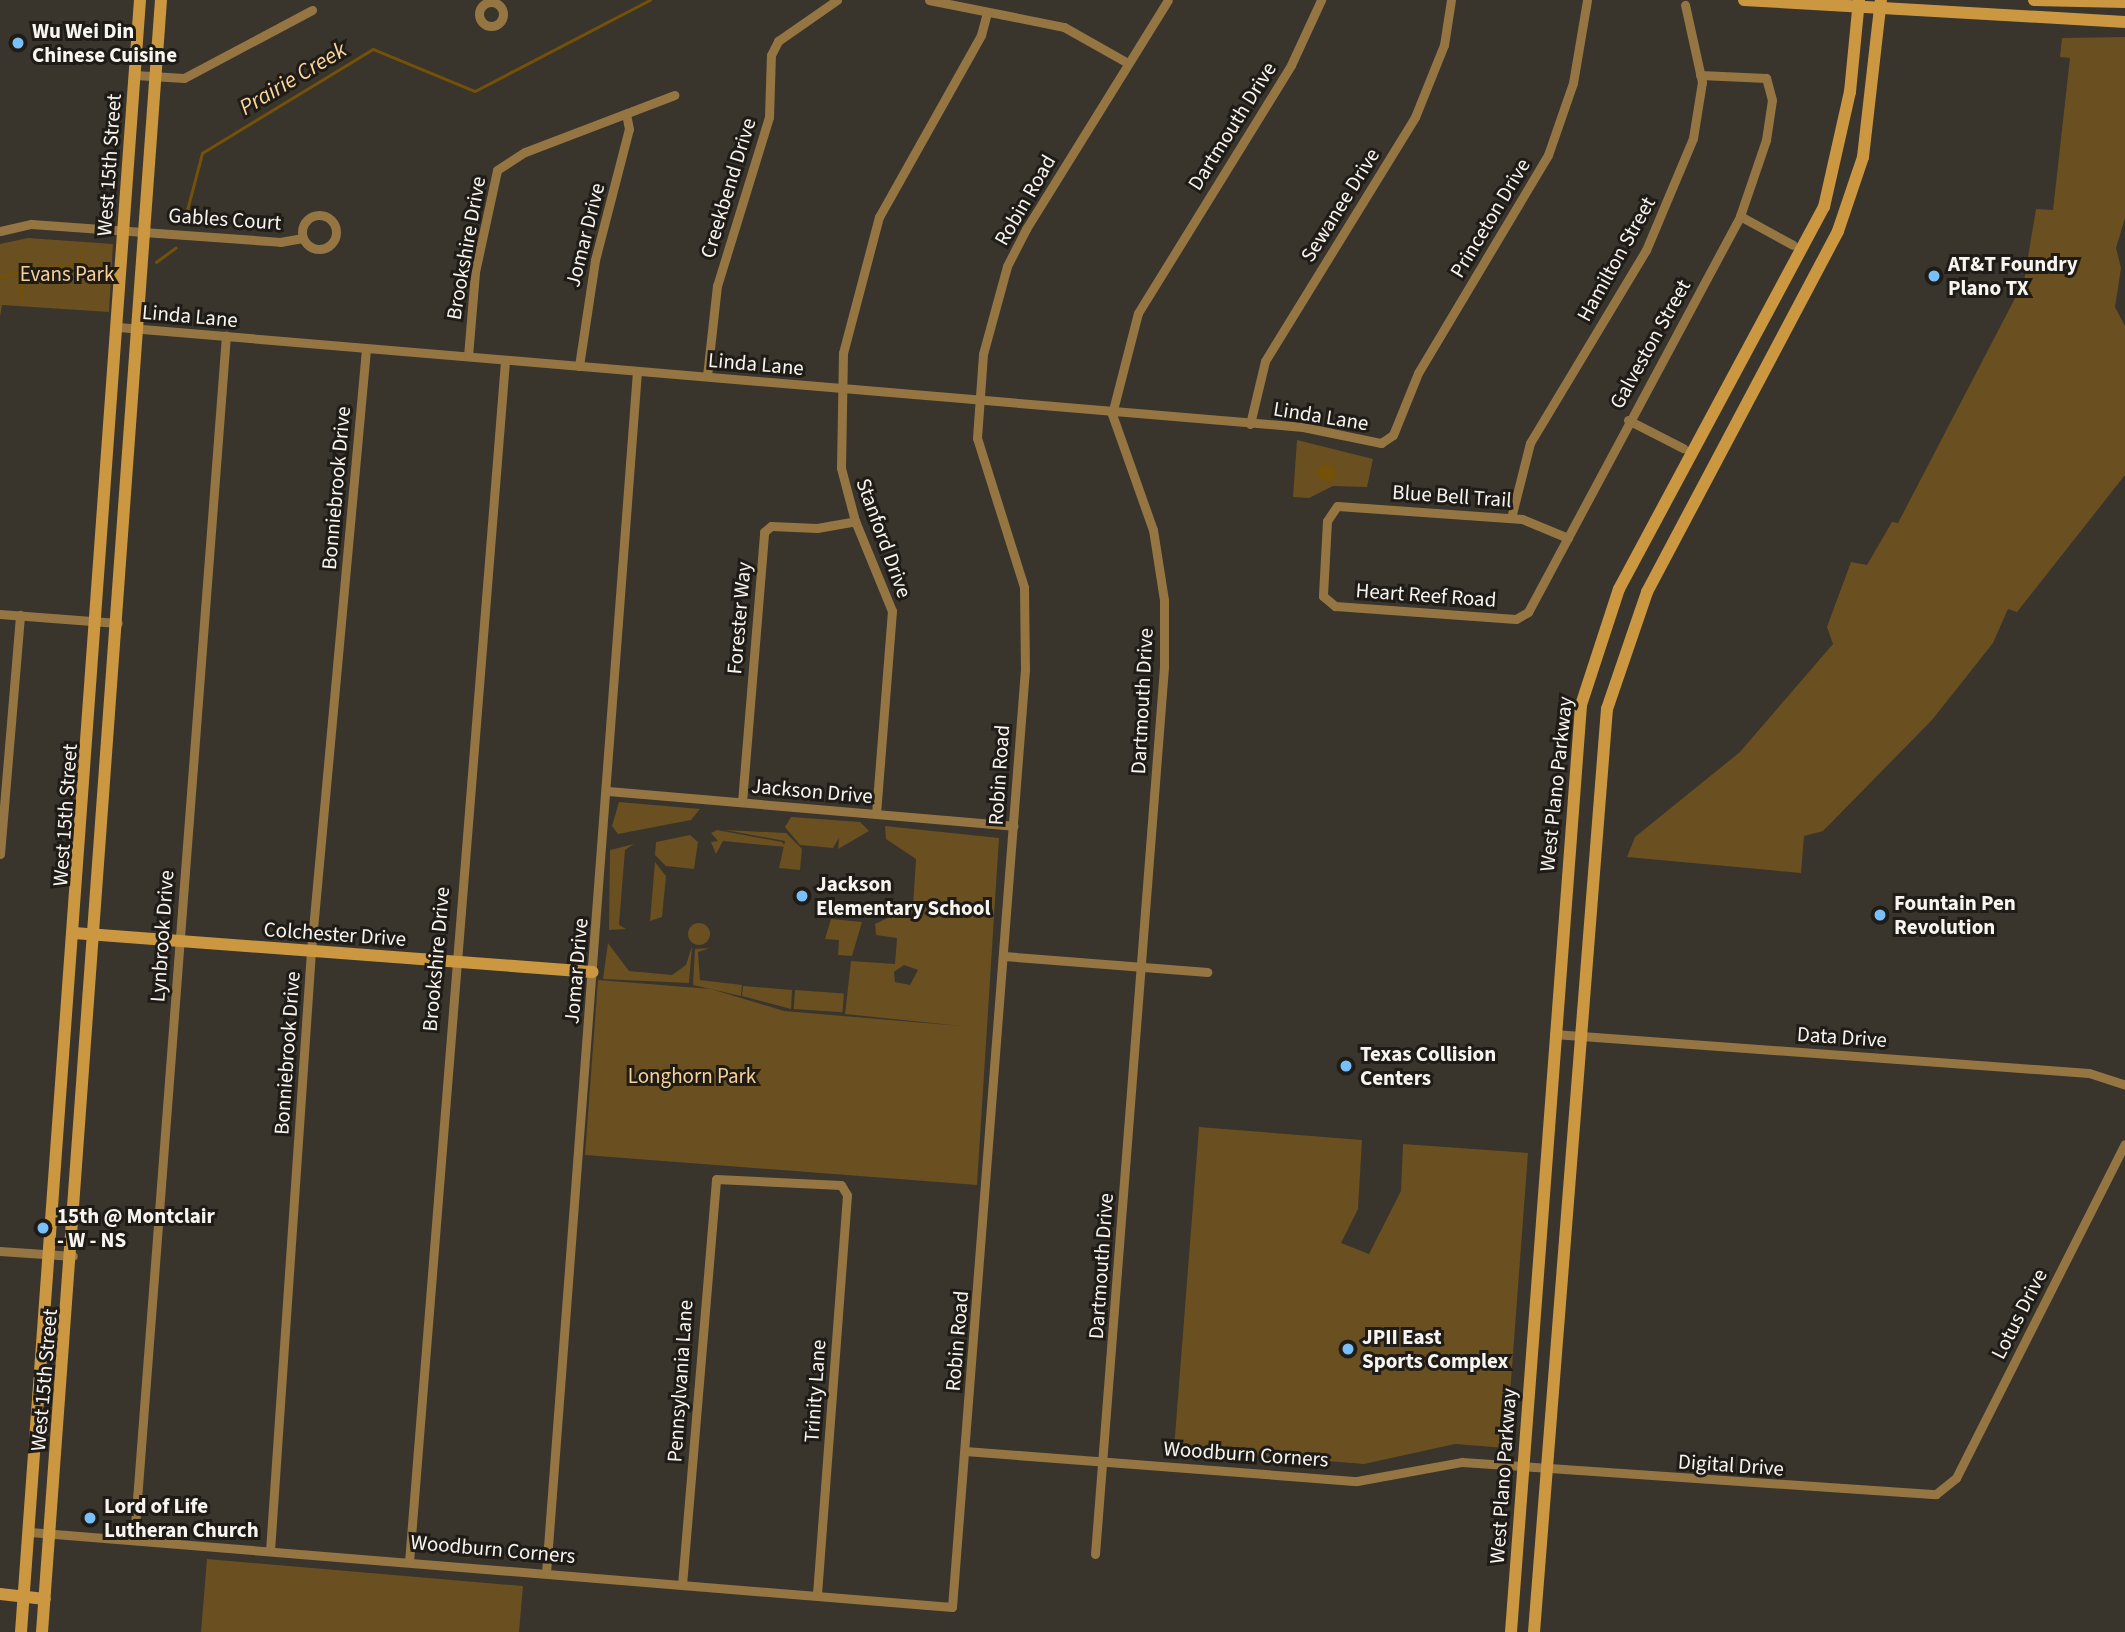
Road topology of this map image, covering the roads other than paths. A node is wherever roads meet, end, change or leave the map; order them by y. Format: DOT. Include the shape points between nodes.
graph roads {
  1 [pos="140,0"];
  2 [pos="161,0"];
  3 [pos="837,0"];
  4 [pos="929,0"];
  5 [pos="1168,0"];
  6 [pos="1321,0"];
  7 [pos="1451,0"];
  8 [pos="1587,0"];
  9 [pos="1744,0"];
  10 [pos="2034,0"];
  11 [pos="2125,2"];
  12 [pos="1858,4"];
  13 [pos="1685,5"];
  14 [pos="1881,5"];
  15 [pos="312,10"];
  16 [pos="987,13"];
  17 [pos="2125,22"];
  18 [pos="1128,63"];
  19 [pos="135,75"];
  20 [pos="1700,75"];
  21 [pos="156,80"];
  22 [pos="674,95"];
  23 [pos="626,113"];
  24 [pos="1740,216"];
  25 [pos="124,230"];
  26 [pos="0,231"];
  27 [pos="145,232"];
  28 [pos="303,238"];
  29 [pos="1793,245"];
  30 [pos="118,327"];
  31 [pos="139,328"];
  32 [pos="226,336"];
  33 [pos="366,349"];
  34 [pos="468,356"];
  35 [pos="505,361"];
  36 [pos="579,366"];
  37 [pos="637,371"];
  38 [pos="707,376"];
  39 [pos="840,389"];
  40 [pos="978,401"];
  41 [pos="1112,414"];
  42 [pos="1628,420"];
  43 [pos="1251,424"];
  44 [pos="1388,441"];
  45 [pos="1683,448"];
  46 [pos="1511,518"];
  47 [pos="855,521"];
  48 [pos="1568,538"];
  49 [pos="1326,600"];
  50 [pos="0,614"];
  51 [pos="20,615"];
  52 [pos="1525,616"];
  53 [pos="99,621"];
  54 [pos="120,623"];
  55 [pos="608,791"];
  56 [pos="742,802"];
  57 [pos="876,814"];
  58 [pos="1013,826"];
  59 [pos="0,854"];
  60 [pos="74,933"];
  61 [pos="96,935"];
  62 [pos="179,942"];
  63 [pos="312,951"];
  64 [pos="1004,956"];
  65 [pos="453,961"];
  66 [pos="1141,968"];
  67 [pos="593,972"];
  68 [pos="1207,972"];
  69 [pos="1554,1034"];
  70 [pos="1580,1036"];
  71 [pos="2125,1084"];
  72 [pos="2125,1144"];
  73 [pos="716,1180"];
  74 [pos="0,1251"];
  75 [pos="48,1254"];
  76 [pos="73,1256"];
  77 [pos="1538,1261"];
  78 [pos="1563,1263"];
  79 [pos="965,1451"];
  80 [pos="1103,1463"];
  81 [pos="1522,1467"];
  82 [pos="1548,1469"];
  83 [pos="1936,1493"];
  84 [pos="30,1532"];
  85 [pos="51,1533"];
  86 [pos="134,1539"];
  87 [pos="270,1551"];
  88 [pos="1095,1554"];
  89 [pos="408,1562"];
  90 [pos="546,1573"];
  91 [pos="682,1585"];
  92 [pos="0,1594"];
  93 [pos="24,1596"];
  94 [pos="817,1596"];
  95 [pos="45,1599"];
  96 [pos="952,1607"];
  97 [pos="22,1632"];
  98 [pos="42,1632"];
  99 [pos="1511,1632"];
  100 [pos="1534,1632"];
  1 -- 19 [label="main road, West 15th Street"];
  2 -- 21 [label="main road, West 15th Street"];
  3 -- 38 [label="street, Creekbend Drive" via="778,41 771,55 769,117 717,286"];
  4 -- 16 [label="street"];
  5 -- 18 [label="street, Robin Road"];
  6 -- 41 [label="street, Dartmouth Drive" via="1291,65 1138,313"];
  7 -- 43 [label="street, Sewanee Drive" via="1444,45 1415,117 1265,361"];
  8 -- 44 [label="street, Princeton Drive" via="1573,83 1548,155 1418,373"];
  9 -- 12 [label="main road"];
  10 -- 11 [label="main road"];
  12 -- 14 [label="main road"];
  12 -- 69 [label="main road, West Plano Parkway" via="1850,92 1824,207 1619,589 1591,665 1575,748"];
  13 -- 20 [label="street, Hamilton Street"];
  14 -- 17 [label="main road"];
  14 -- 70 [label="main road, West Plano Parkway" via="1863,157 1838,231 1647,592 1617,668 1600,756"];
  15 -- 21 [label="street" via="184,78"];
  16 -- 18 [label="street" via="1064,27"];
  16 -- 39 [label="street, Stanford Drive" via="981,35 879,217 851,311"];
  18 -- 40 [label="street, Robin Road" via="1007,266 983,354"];
  19 -- 21 [label="street"];
  19 -- 25 [label="main road, West 15th Street"];
  20 -- 24 [label="street, Galveston Street" via="1766,78 1773,100 1766,140"];
  20 -- 46 [label="street, Hamilton Street" via="1693,138 1663,217 1535,433 1515,485"];
  21 -- 27 [label="main road, West 15th Street"];
  22 -- 23 [label="street, Brookshire Drive"];
  23 -- 34 [label="street, Brookshire Drive" via="525,152 498,170 475,272"];
  23 -- 36 [label="street, Jomar Drive" via="629,129 595,260"];
  24 -- 29 [label="street"];
  24 -- 42 [label="street, Galveston Street"];
  25 -- 26 [label="street, Gables Court" via="31,224"];
  25 -- 27 [label="street, Gables Court"];
  25 -- 30 [label="main road, West 15th Street"];
  27 -- 28 [label="street, Gables Court"];
  27 -- 31 [label="main road, West 15th Street"];
  30 -- 31 [label="street, Linda Lane"];
  30 -- 53 [label="main road, West 15th Street"];
  31 -- 32 [label="street, Linda Lane"];
  31 -- 54 [label="main road, West 15th Street"];
  32 -- 33 [label="street, Linda Lane"];
  32 -- 62 [label="street, Lynbrook Drive"];
  33 -- 34 [label="street, Linda Lane"];
  33 -- 63 [label="street, Bonniebrook Drive"];
  34 -- 35 [label="street, Linda Lane"];
  35 -- 36 [label="street, Linda Lane"];
  35 -- 65 [label="street, Brookshire Drive"];
  36 -- 37 [label="street, Linda Lane"];
  37 -- 38 [label="street, Linda Lane"];
  37 -- 55 [label="street, Jomar Drive"];
  38 -- 39 [label="street, Linda Lane"];
  39 -- 40 [label="street, Linda Lane"];
  39 -- 47 [label="street, Stanford Drive" via="838,447"];
  40 -- 41 [label="street, Linda Lane"];
  40 -- 58 [label="street, Robin Road" via="981,460 1024,587 1025,670"];
  41 -- 43 [label="street, Linda Lane"];
  41 -- 66 [label="street, Dartmouth Drive" via="1153,530 1164,600"];
  42 -- 45 [label="street"];
  42 -- 48 [label="street, Galveston Street"];
  43 -- 44 [label="street, Linda Lane"];
  46 -- 48 [label="street, Blue Bell Trail"];
  46 -- 49 [label="street, Blue Bell Trail" via="1332,510"];
  47 -- 56 [label="street, Forester Way" via="817,528 771,526 764,532"];
  47 -- 57 [label="street, Stanford Drive" via="892,611"];
  48 -- 52 [label="street, Galveston Street"];
  49 -- 52 [label="street, Heart Reef Road"];
  50 -- 51 [label="street"];
  51 -- 53 [label="street"];
  51 -- 59 [label="street"];
  53 -- 54 [label="street"];
  53 -- 60 [label="main road, West 15th Street"];
  54 -- 61 [label="main road, West 15th Street"];
  55 -- 56 [label="street, Jackson Drive"];
  55 -- 67 [label="street, Jomar Drive"];
  56 -- 57 [label="street, Jackson Drive"];
  57 -- 58 [label="street, Jackson Drive"];
  58 -- 64 [label="street, Robin Road"];
  60 -- 61 [label="main road, Colchester Drive"];
  60 -- 75 [label="main road, West 15th Street"];
  61 -- 62 [label="main road, Colchester Drive"];
  61 -- 76 [label="main road, West 15th Street"];
  62 -- 63 [label="main road, Colchester Drive"];
  62 -- 86 [label="street, Lynbrook Drive"];
  63 -- 65 [label="main road, Colchester Drive"];
  63 -- 87 [label="street, Bonniebrook Drive"];
  64 -- 66 [label="street"];
  64 -- 79 [label="street, Robin Road"];
  65 -- 67 [label="main road, Colchester Drive"];
  65 -- 89 [label="street, Brookshire Drive"];
  66 -- 68 [label="street"];
  66 -- 80 [label="street, Dartmouth Drive"];
  67 -- 90 [label="street, Jomar Drive"];
  69 -- 70 [label="street, Data Drive"];
  69 -- 77 [label="main road, West Plano Parkway"];
  70 -- 71 [label="street, Data Drive" via="2089,1073"];
  70 -- 78 [label="main road, West Plano Parkway"];
  72 -- 83 [label="street, Lotus Drive" via="1956,1478"];
  73 -- 91 [label="street, Pennsylvania Lane"];
  73 -- 94 [label="street, Trinity Lane" via="846,1188"];
  74 -- 75 [label="street"];
  75 -- 76 [label="street"];
  75 -- 84 [label="main road, West 15th Street"];
  76 -- 85 [label="main road, West 15th Street"];
  77 -- 78 [label="main road"];
  77 -- 81 [label="main road, West Plano Parkway"];
  78 -- 82 [label="main road, West Plano Parkway"];
  79 -- 80 [label="street, Woodburn Corners"];
  79 -- 96 [label="street, Robin Road"];
  80 -- 81 [label="street, Woodburn Corners" via="1357,1481 1450,1463"];
  80 -- 88 [label="street, Dartmouth Drive"];
  81 -- 82 [label="street, Digital Drive"];
  81 -- 99 [label="main road, West Plano Parkway"];
  82 -- 83 [label="street, Digital Drive"];
  82 -- 100 [label="main road, West Plano Parkway"];
  84 -- 85 [label="street, Woodburn Corners"];
  84 -- 93 [label="main road, West 15th Street"];
  85 -- 86 [label="street, Woodburn Corners"];
  85 -- 95 [label="main road, West 15th Street"];
  86 -- 87 [label="street, Woodburn Corners"];
  87 -- 89 [label="street, Woodburn Corners"];
  89 -- 90 [label="street, Woodburn Corners"];
  90 -- 91 [label="street, Woodburn Corners"];
  91 -- 94 [label="street, Woodburn Corners"];
  92 -- 93 [label="main road"];
  93 -- 95 [label="main road"];
  93 -- 97 [label="main road, West 15th Street"];
  94 -- 96 [label="street, Woodburn Corners"];
  95 -- 98 [label="main road, West 15th Street"];
}
